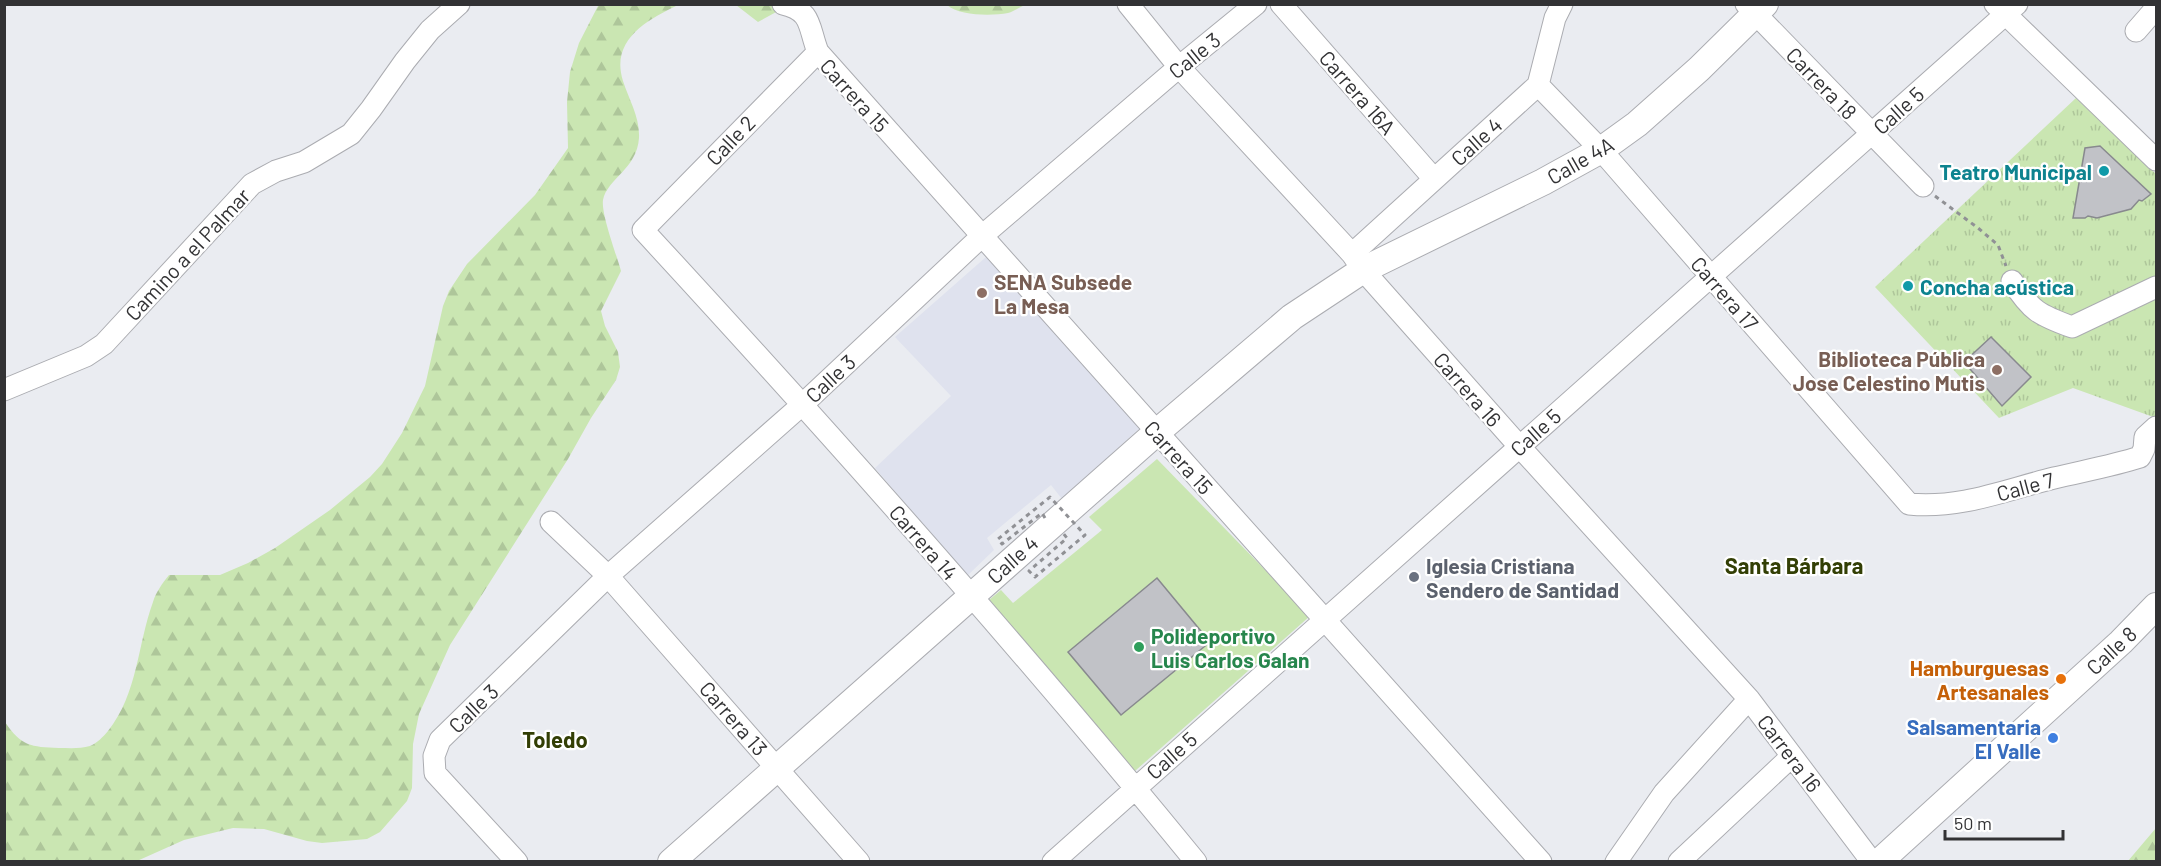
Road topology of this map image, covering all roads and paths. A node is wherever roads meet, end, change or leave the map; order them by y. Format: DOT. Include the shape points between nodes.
graph roads {
  1 [pos="459,4"];
  2 [pos="783,4"];
  3 [pos="1128,4"];
  4 [pos="1256,4"];
  5 [pos="1281,4"];
  6 [pos="1562,4"];
  7 [pos="1756,8"];
  8 [pos="2005,8"];
  9 [pos="2157,8"];
  10 [pos="2136,31"];
  11 [pos="818,52"];
  12 [pos="1179,67"];
  13 [pos="1538,85"];
  14 [pos="1872,133"];
  15 [pos="1601,150"];
  16 [pos="2157,160"];
  17 [pos="1434,179"];
  18 [pos="1923,186"];
  19 [pos="643,230"];
  20 [pos="982,236"];
  21 [pos="1358,262"];
  22 [pos="1710,276"];
  23 [pos="2012,281"];
  24 [pos="2157,287"];
  25 [pos="4,390"];
  26 [pos="803,404"];
  27 [pos="2157,428"];
  28 [pos="1157,432"];
  29 [pos="1519,446"];
  30 [pos="1909,504"];
  31 [pos="1045,518"];
  32 [pos="551,522"];
  33 [pos="1062,533"];
  34 [pos="608,576"];
  35 [pos="971,596"];
  36 [pos="2157,606"];
  37 [pos="1324,619"];
  38 [pos="1749,699"];
  39 [pos="1792,756"];
  40 [pos="777,767"];
  41 [pos="1135,787"];
  42 [pos="1884,859"];
  43 [pos="517,861"];
  44 [pos="673,861"];
  45 [pos="858,861"];
  46 [pos="1053,861"];
  47 [pos="1196,861"];
  48 [pos="1541,861"];
  49 [pos="1616,861"];
  50 [pos="1679,861"];
  1 -- 25 [label="street, Camino a el Palmar" via="430,30 351,134 304,162 252,184 104,344 86,356"];
  2 -- 11 [label="street" via="804,13"];
  3 -- 12 [label="street, Carrera 16"];
  4 -- 12 [label="street, Calle 3"];
  5 -- 17 [label="street, Carrera 16A"];
  6 -- 13 [label="street"];
  7 -- 14 [label="street, Carrera 18"];
  7 -- 15 [label="main road, Calle 4A" via="1690,77"];
  8 -- 14 [label="street, Calle 5"];
  8 -- 16 [label="street"];
  9 -- 10 [label="street"];
  11 -- 19 [label="street, Calle 2"];
  11 -- 20 [label="street, Carrera 15"];
  12 -- 20 [label="street, Calle 3"];
  12 -- 21 [label="street, Carrera 16"];
  13 -- 15 [label="street, Carrera 17"];
  13 -- 17 [label="street, Calle 4"];
  14 -- 18 [label="street, Carrera 18"];
  14 -- 22 [label="street, Calle 5"];
  15 -- 21 [label="main road, Calle 4A" via="1543,182"];
  15 -- 22 [label="street, Carrera 17"];
  17 -- 21 [label="street, Calle 4"];
  18 -- 23 [label="path" via="1998,245"];
  19 -- 26 [label="street, Carrera 14"];
  20 -- 26 [label="street, Calle 3"];
  20 -- 28 [label="street, Carrera 15"];
  21 -- 28 [label="main road, Calle 4"];
  21 -- 29 [label="street, Carrera 16"];
  22 -- 29 [label="street, Calle 5"];
  22 -- 30 [label="street, Carrera 17"];
  23 -- 24 [label="street" via="2024,301 2041,316 2072,327"];
  26 -- 34 [label="street, Calle 3"];
  26 -- 35 [label="street, Carrera 14"];
  27 -- 30 [label="street, Calle 7" via="2145,437 2140,458 1965,502"];
  28 -- 35 [label="main road, Calle 4"];
  28 -- 37 [label="street, Carrera 15"];
  29 -- 37 [label="street, Calle 5"];
  29 -- 38 [label="street, Carrera 16"];
  31 -- 33 [label="path, bridge" via="1042,513 1002,544 998,539 1050,497 1085,535 1035,577 1029,571 1067,538"];
  32 -- 34 [label="street, Carrera 13"];
  34 -- 40 [label="street, Carrera 13"];
  34 -- 43 [label="street, Calle 3" via="440,740 434,756 435,772"];
  35 -- 40 [label="main road, Calle 4"];
  35 -- 41 [label="street, Carrera 14"];
  36 -- 42 [label="main road, Calle 8"];
  37 -- 41 [label="street, Calle 5"];
  37 -- 48 [label="street, Carrera 15"];
  38 -- 39 [label="street, Carrera 16"];
  38 -- 49 [label="street" via="1664,793"];
  39 -- 42 [label="street, Carrera 16"];
  39 -- 50 [label="street"];
  40 -- 44 [label="main road, Calle 4"];
  40 -- 45 [label="street, Carrera 13"];
  41 -- 46 [label="street, Calle 5"];
  41 -- 47 [label="street, Carrera 14"];
}
